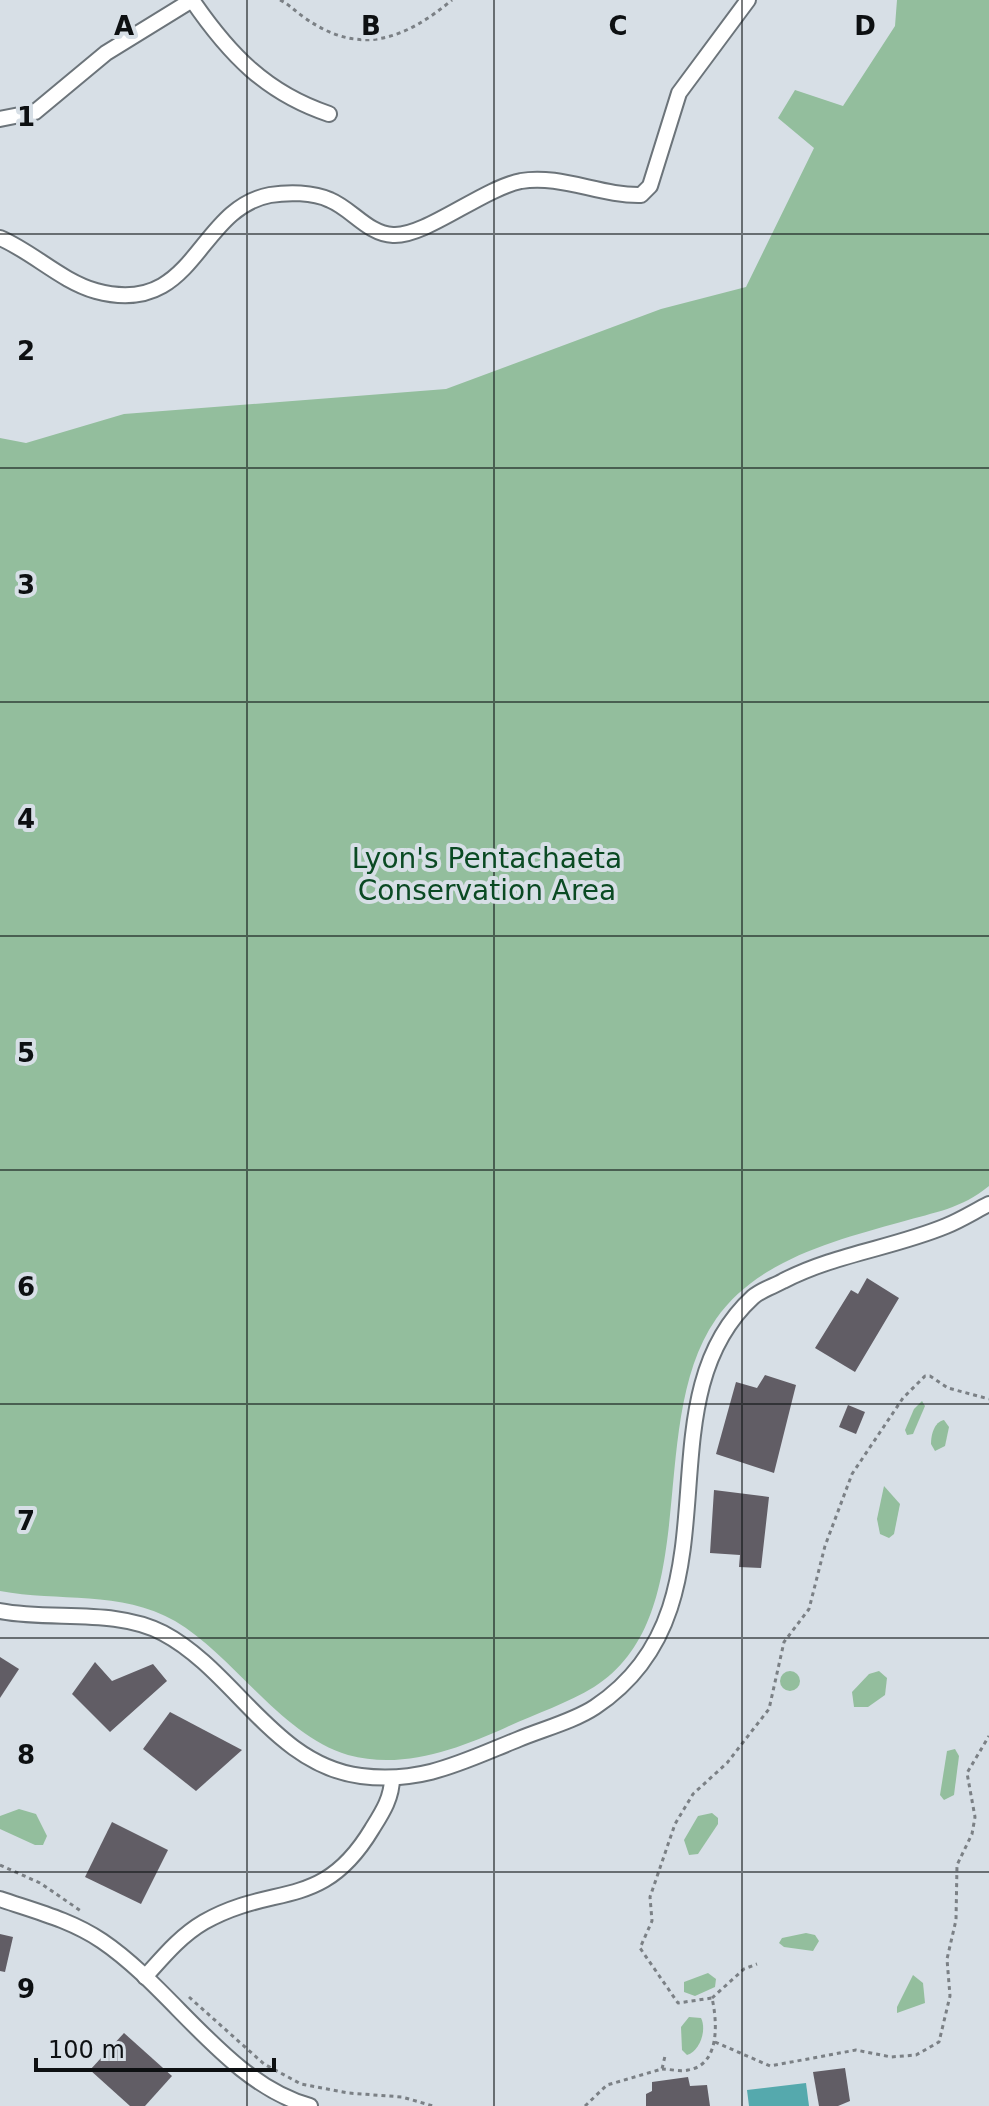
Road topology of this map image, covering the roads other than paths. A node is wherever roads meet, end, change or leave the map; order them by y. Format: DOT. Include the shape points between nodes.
graph roads {
  1 [pos="192,0"];
  2 [pos="748,0"];
  3 [pos="329,114"];
  4 [pos="0,119"];
  5 [pos="0,238"];
  6 [pos="989,1204"];
  7 [pos="0,1611"];
  8 [pos="392,1778"];
  9 [pos="0,1899"];
  10 [pos="145,1977"];
  11 [pos="310,2106"];
  1 -- 3 [label="street" via="254,76 280,94"];
  1 -- 4 [label="street" via="106,53 35,112"];
  2 -- 5 [label="street" via="679,93 650,186 641,195 522,181 396,236 380,233 330,199 272,194 231,215 174,279 129,293 86,288"];
  6 -- 8 [label="street" via="947,1226 814,1265 754,1296 721,1338 698,1396 679,1584 663,1629 636,1672 594,1708 436,1773"];
  7 -- 8 [label="street" via="111,1618 161,1632 202,1658 277,1736 314,1759 357,1776"];
  8 -- 10 [label="street" via="388,1801 358,1853 340,1871 317,1886 251,1902 204,1923 178,1941"];
  9 -- 10 [label="street" via="65,1921 102,1941"];
  10 -- 11 [label="street" via="263,2088"];
}
